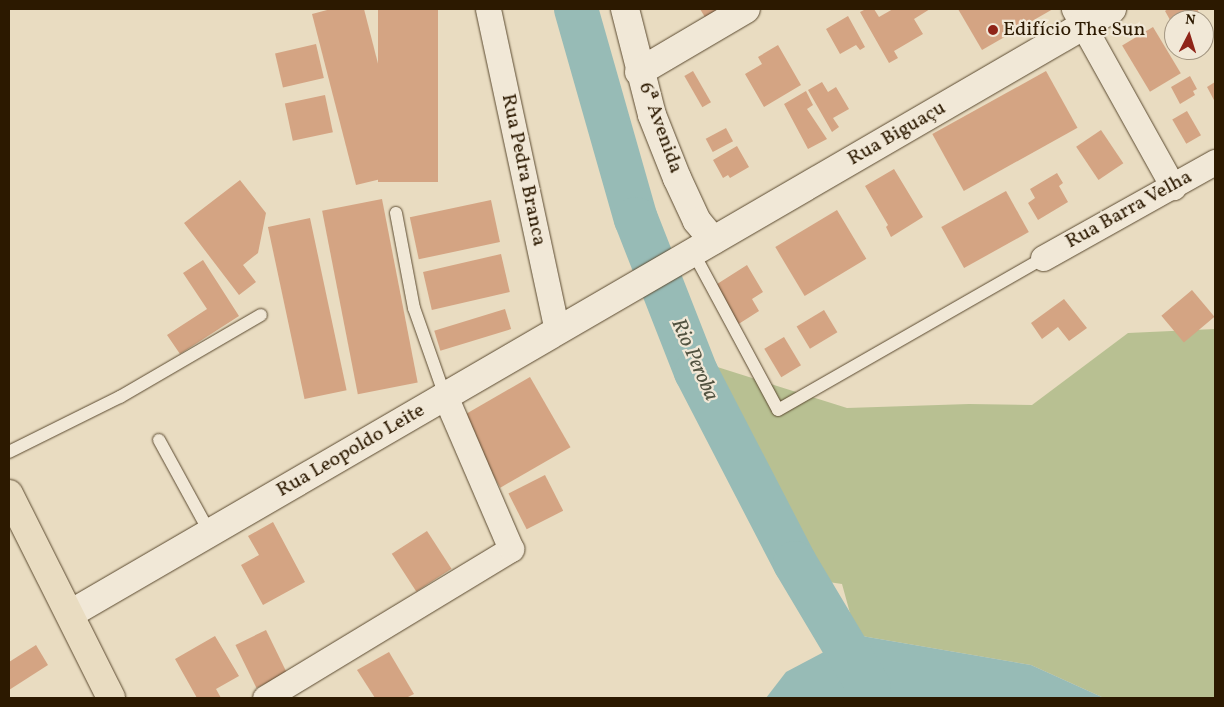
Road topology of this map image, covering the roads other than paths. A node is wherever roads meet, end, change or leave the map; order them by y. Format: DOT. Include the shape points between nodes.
graph roads {
  1 [pos="488,9"];
  2 [pos="625,9"];
  3 [pos="746,9"];
  4 [pos="1112,9"];
  5 [pos="1078,17"];
  6 [pos="639,72"];
  7 [pos="1215,162"];
  8 [pos="1173,187"];
  9 [pos="396,213"];
  10 [pos="696,250"];
  11 [pos="1043,258"];
  12 [pos="631,288"];
  13 [pos="261,315"];
  14 [pos="557,331"];
  15 [pos="445,396"];
  16 [pos="159,440"];
  17 [pos="9,452"];
  18 [pos="9,494"];
  19 [pos="210,532"];
  20 [pos="70,614"];
  21 [pos="111,698"];
  22 [pos="266,698"];
  1 -- 14 [label="street, Rua Pedra Branca"];
  2 -- 6 [label="street, 6ª Avenida"];
  3 -- 6 [label="street"];
  4 -- 5 [label="street, Rua Biguaçu"];
  5 -- 8 [label="street"];
  5 -- 10 [label="street, Rua Biguaçu"];
  6 -- 10 [label="street, 6ª Avenida" via="652,115 697,221"];
  7 -- 8 [label="street, Rua Barra Velha"];
  8 -- 11 [label="street, Rua Barra Velha"];
  9 -- 15 [label="lane" via="414,308"];
  10 -- 11 [label="lane" via="778,410"];
  10 -- 12 [label="street, Rua Biguaçu"];
  12 -- 14 [label="street, Rua Leopoldo Leite"];
  13 -- 17 [label="lane" via="120,397"];
  14 -- 15 [label="street, Rua Leopoldo Leite"];
  15 -- 19 [label="street, Rua Leopoldo Leite"];
  15 -- 22 [label="street" via="511,549"];
  16 -- 19 [label="lane"];
  18 -- 20 [label="main road"];
  19 -- 20 [label="street, Rua Leopoldo Leite"];
  20 -- 21 [label="main road"];
}
